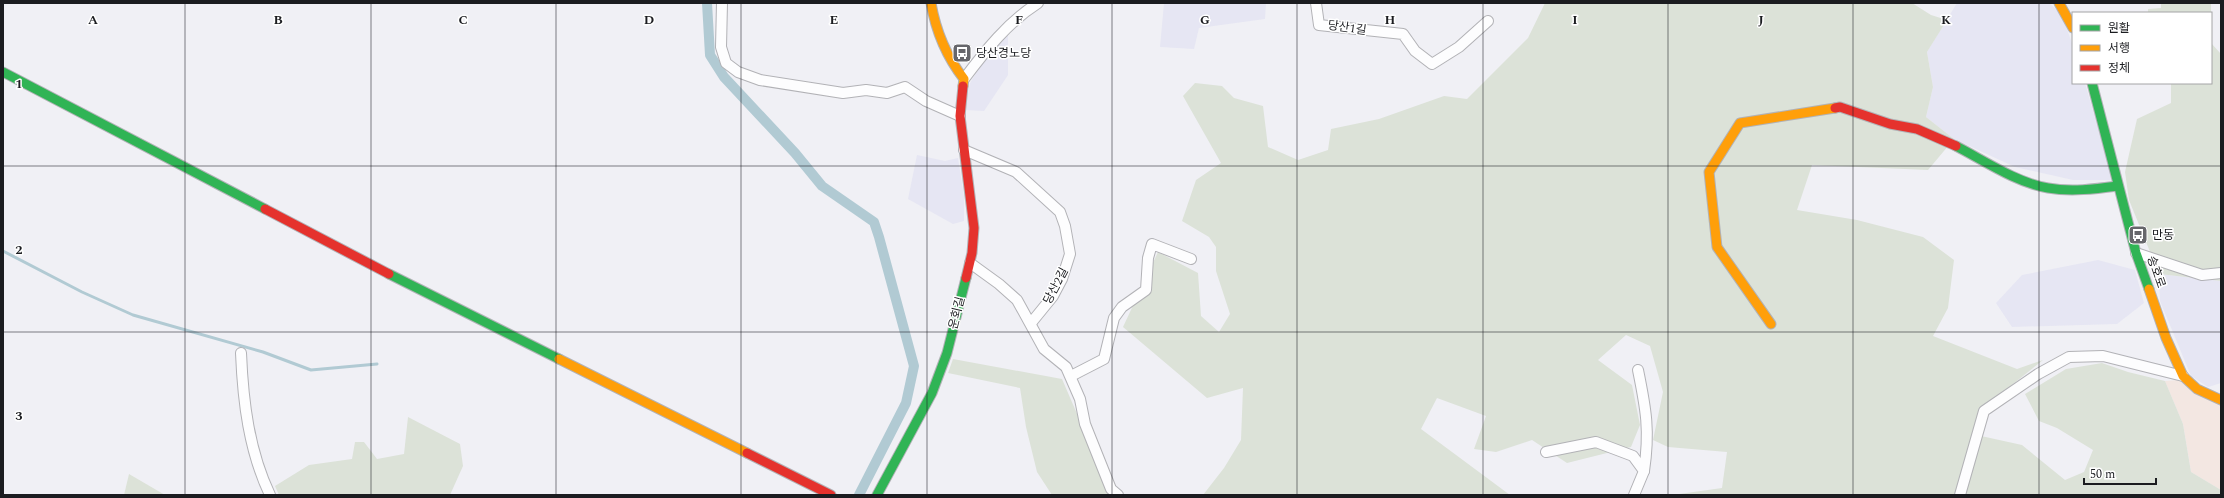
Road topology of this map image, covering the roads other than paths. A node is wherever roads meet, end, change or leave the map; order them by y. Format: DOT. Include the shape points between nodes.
graph roads {
  1 [pos="722,3"];
  2 [pos="931,3"];
  3 [pos="1316,3"];
  4 [pos="2059,3"];
  5 [pos="1034,4"];
  6 [pos="1488,21"];
  7 [pos="2072,26"];
  8 [pos="3,72"];
  9 [pos="964,79"];
  10 [pos="2092,84"];
  11 [pos="960,116"];
  12 [pos="964,150"];
  13 [pos="2118,186"];
  14 [pos="2136,253"];
  15 [pos="1191,259"];
  16 [pos="970,264"];
  17 [pos="2221,273"];
  18 [pos="1031,323"];
  19 [pos="1771,324"];
  20 [pos="241,353"];
  21 [pos="1638,370"];
  22 [pos="1071,376"];
  23 [pos="2184,376"];
  24 [pos="2221,400"];
  25 [pos="1546,452"];
  26 [pos="1644,471"];
  27 [pos="270,495"];
  28 [pos="831,495"];
  29 [pos="877,495"];
  30 [pos="1118,495"];
  31 [pos="1634,495"];
  32 [pos="1960,495"];
  1 -- 11 [label="street" via="721,47 726,63 738,72 760,80 843,93 866,90 887,92 905,86 926,101"];
  2 -- 9 [label="street" via="935,29 949,60"];
  3 -- 6 [label="street, 당산1길" via="1319,25 1403,34 1415,51 1432,64 1459,47"];
  4 -- 7 [label="street"];
  5 -- 9 [label="street" via="1005,29"];
  8 -- 28 [label="street" via="426,293"];
  9 -- 11 [label="street, 운회길"];
  10 -- 13 [label="street, 송호로"];
  11 -- 12 [label="street, 운회길"];
  12 -- 16 [label="street, 운회길" via="974,228"];
  12 -- 18 [label="street, 당산2길" via="1016,172 1060,212 1066,226 1070,254 1062,279 1053,296"];
  13 -- 14 [label="street, 송호로"];
  13 -- 19 [label="street" via="2089,190 2047,188 2000,172 1958,147 1917,129 1890,124 1840,107 1740,123 1709,172 1717,247"];
  14 -- 17 [label="street" via="2202,275"];
  14 -- 23 [label="street, 송호로" via="2166,338"];
  15 -- 22 [label="street" via="1152,244 1148,258 1146,290 1122,307 1114,318 1104,360"];
  16 -- 18 [label="street" via="1017,300"];
  16 -- 29 [label="street, 운회길" via="947,353 932,393"];
  18 -- 22 [label="street" via="1044,349 1066,367"];
  20 -- 27 [label="street" via="243,395 251,436 263,480"];
  21 -- 26 [label="street" via="1648,420 1648,447"];
  22 -- 30 [label="street" via="1080,399 1085,424 1111,489"];
  23 -- 24 [label="street, 송호로" via="2197,389"];
  23 -- 32 [label="street" via="2102,356 2069,357 2038,374 1984,411"];
  25 -- 26 [label="street" via="1596,442 1633,456"];
  26 -- 31 [label="street"];
}
